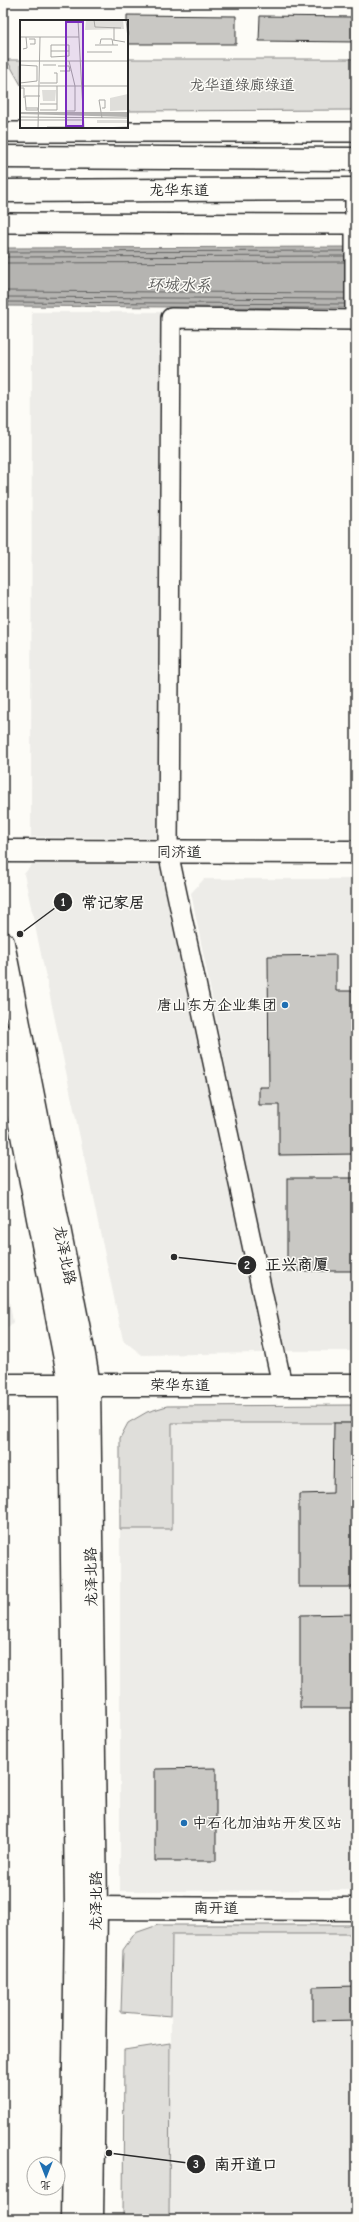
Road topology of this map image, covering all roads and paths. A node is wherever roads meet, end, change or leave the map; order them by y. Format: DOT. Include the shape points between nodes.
graph roads {
  1 [pos="3,132"];
  2 [pos="356,132"];
  3 [pos="3,157"];
  4 [pos="356,159"];
  5 [pos="356,189"];
  6 [pos="3,191"];
  7 [pos="3,223"];
  8 [pos="356,229"];
  9 [pos="3,851"];
  10 [pos="168,852"];
  11 [pos="356,852"];
  12 [pos="3,943"];
  13 [pos="3,1036"];
  14 [pos="356,1384"];
  15 [pos="3,1385"];
  16 [pos="79,1385"];
  17 [pos="282,1385"];
  18 [pos="86,1908"];
  19 [pos="356,1909"];
  20 [pos="72,2219"];
  21 [pos="92,2219"];
  1 -- 2 [label="street"];
  3 -- 4 [label="main road"];
  5 -- 6 [label="main road, 龙华东道"];
  5 -- 8 [label="street"];
  7 -- 8 [label="street"];
  8 -- 10 [label="street" via="355,320 171,318"];
  9 -- 10 [label="main road, 同济道"];
  10 -- 11 [label="main road, 同济道"];
  10 -- 17 [label="street"];
  12 -- 16 [label="main road, 龙泽北路" via="84,1355"];
  13 -- 16 [label="main road, 龙泽北路"];
  14 -- 17 [label="main road, 荣华东道"];
  15 -- 16 [label="main road, 荣华东道"];
  16 -- 17 [label="main road, 荣华东道"];
  16 -- 18 [label="main road, 龙泽北路"];
  18 -- 19 [label="main road, 南开道"];
  18 -- 20 [label="main road, 龙泽北路"];
  18 -- 21 [label="main road, 龙泽北路"];
}
